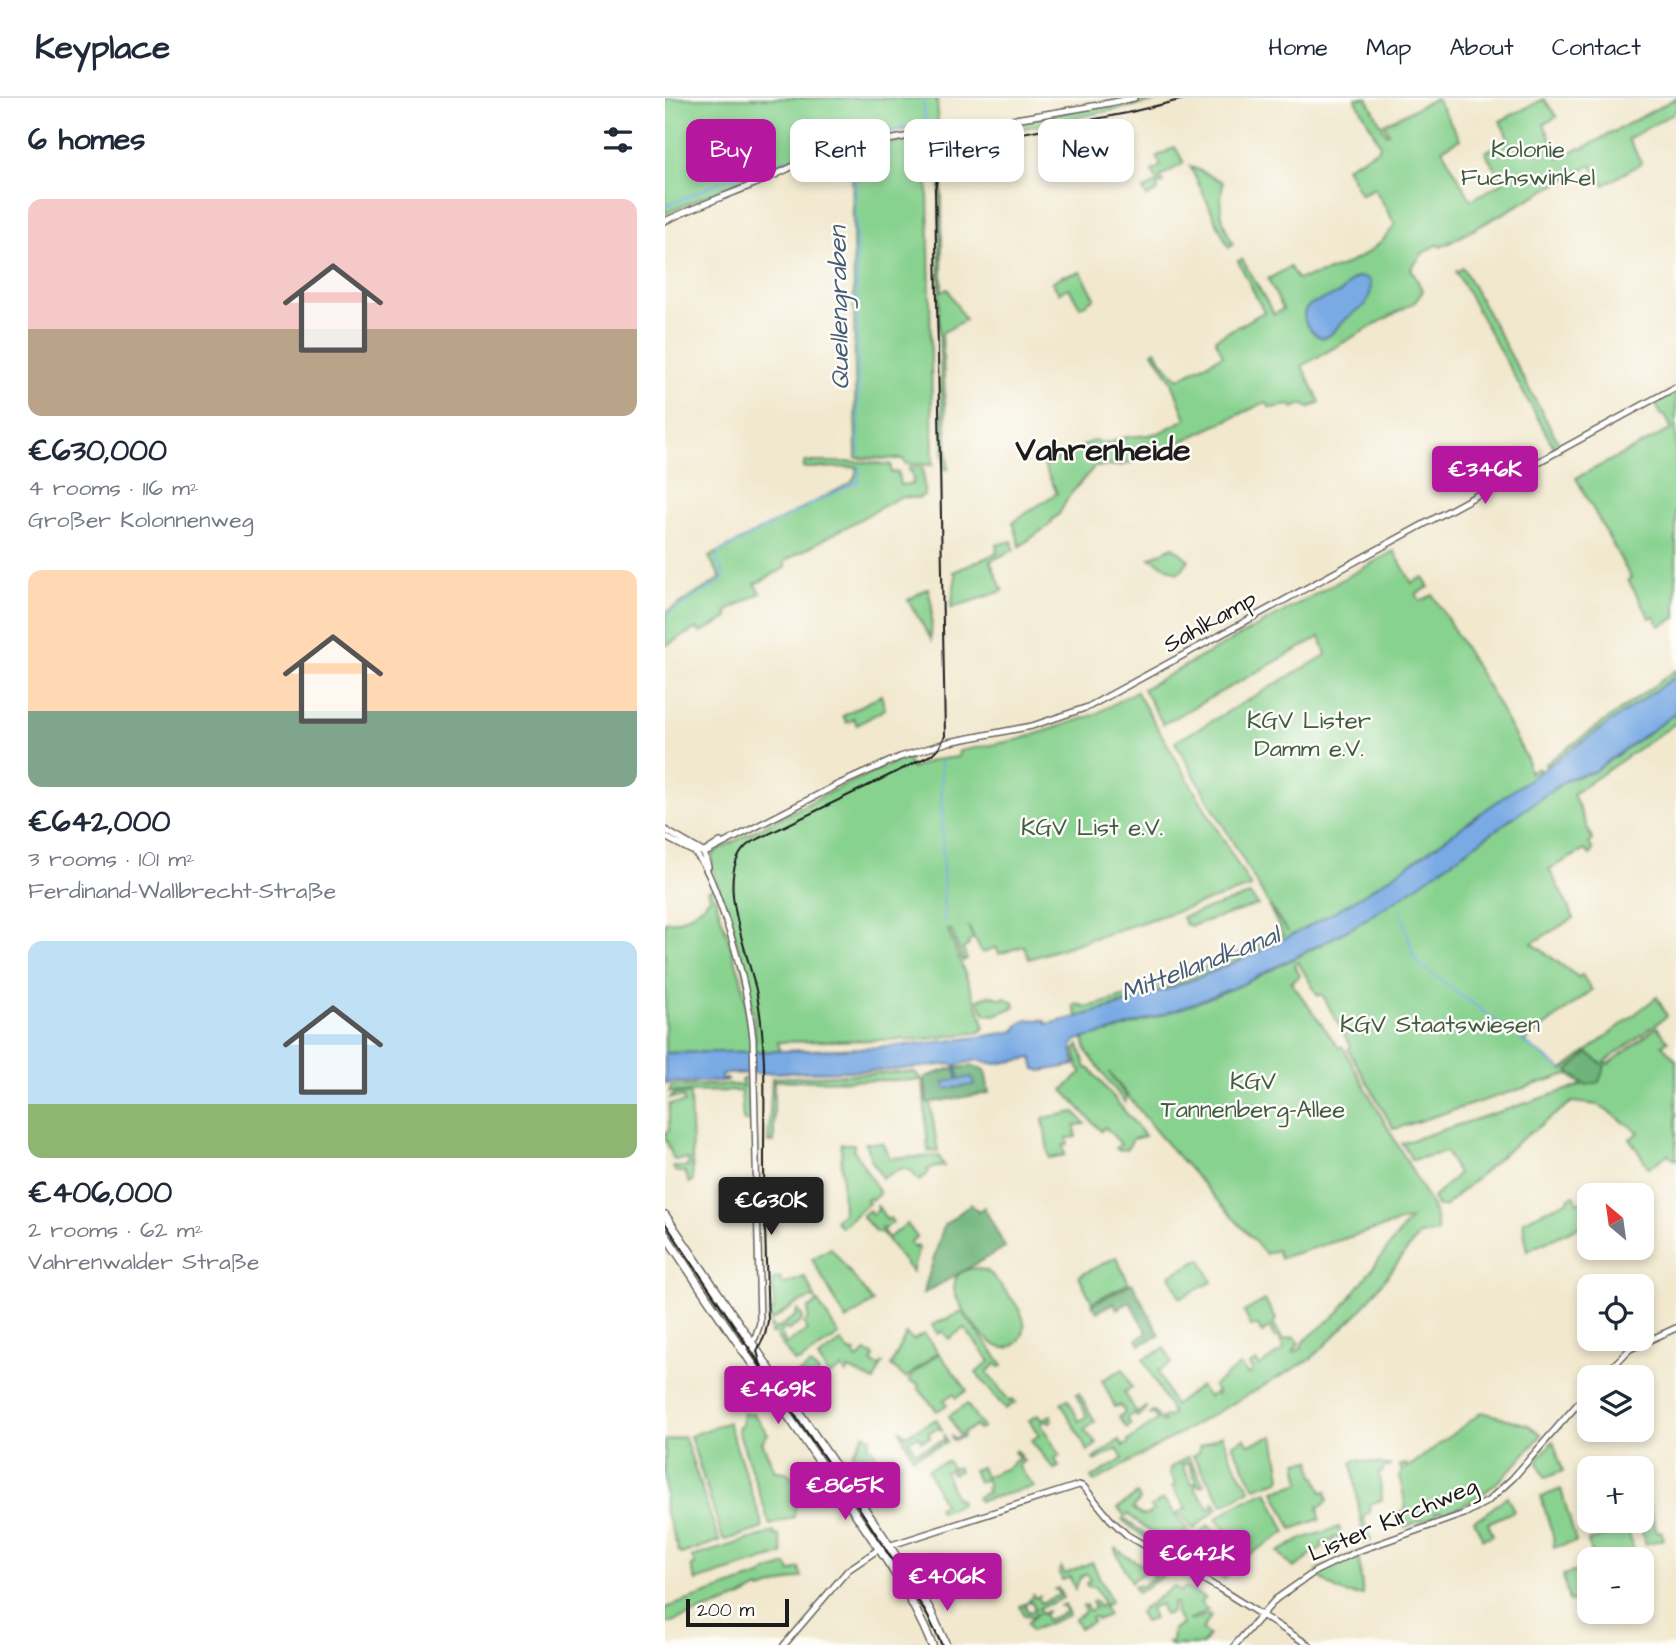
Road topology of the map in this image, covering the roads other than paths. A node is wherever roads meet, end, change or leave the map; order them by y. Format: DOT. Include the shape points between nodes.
graph roads {
  1 [pos="1134,98"];
  2 [pos="665,221"];
  3 [pos="1676,387"];
  4 [pos="665,830"];
  5 [pos="665,836"];
  6 [pos="688,843"];
  7 [pos="715,846"];
  8 [pos="692,851"];
  9 [pos="703,853"];
  10 [pos="702,861"];
  11 [pos="708,867"];
  12 [pos="713,885"];
  13 [pos="665,1215"];
  14 [pos="665,1234"];
  15 [pos="1676,1328"];
  16 [pos="751,1343"];
  17 [pos="741,1350"];
  18 [pos="1614,1365"];
  19 [pos="1577,1405"];
  20 [pos="889,1545"];
  21 [pos="879,1549"];
  22 [pos="1260,1614"];
  23 [pos="784,1645"];
  24 [pos="932,1645"];
  25 [pos="946,1645"];
  26 [pos="1235,1645"];
  27 [pos="1309,1645"];
  1 -- 2 [label="street" via="853,148 789,166"];
  3 -- 7 [label="street, Sahlkamp" via="1100,701 1032,726 899,757"];
  4 -- 6 [label="street, Sahlkamp"];
  5 -- 8 [label="street"];
  6 -- 7 [label="street, Sahlkamp"];
  6 -- 9 [label="street, Sahlkamp"];
  7 -- 9 [label="street, Sahlkamp"];
  7 -- 11 [label="street"];
  8 -- 9 [label="street"];
  8 -- 10 [label="street"];
  9 -- 10 [label="street"];
  9 -- 11 [label="street"];
  10 -- 12 [label="street"];
  11 -- 12 [label="street"];
  12 -- 16 [label="street" via="745,983 754,1047 760,1323"];
  13 -- 16 [label="main road"];
  14 -- 17 [label="main road"];
  15 -- 18 [label="street" via="1630,1349"];
  16 -- 17 [label="street"];
  16 -- 20 [label="main road"];
  17 -- 21 [label="main road"];
  19 -- 22 [label="street, Lister Kirchweg" via="1488,1500 1464,1514 1341,1559 1293,1586"];
  20 -- 21 [label="street"];
  20 -- 22 [label="street" via="1082,1486 1127,1535"];
  20 -- 25 [label="main road"];
  21 -- 23 [label="street" via="848,1570"];
  21 -- 24 [label="main road"];
  22 -- 26 [label="street, Lister Kirchweg"];
  22 -- 27 [label="street"];
}
